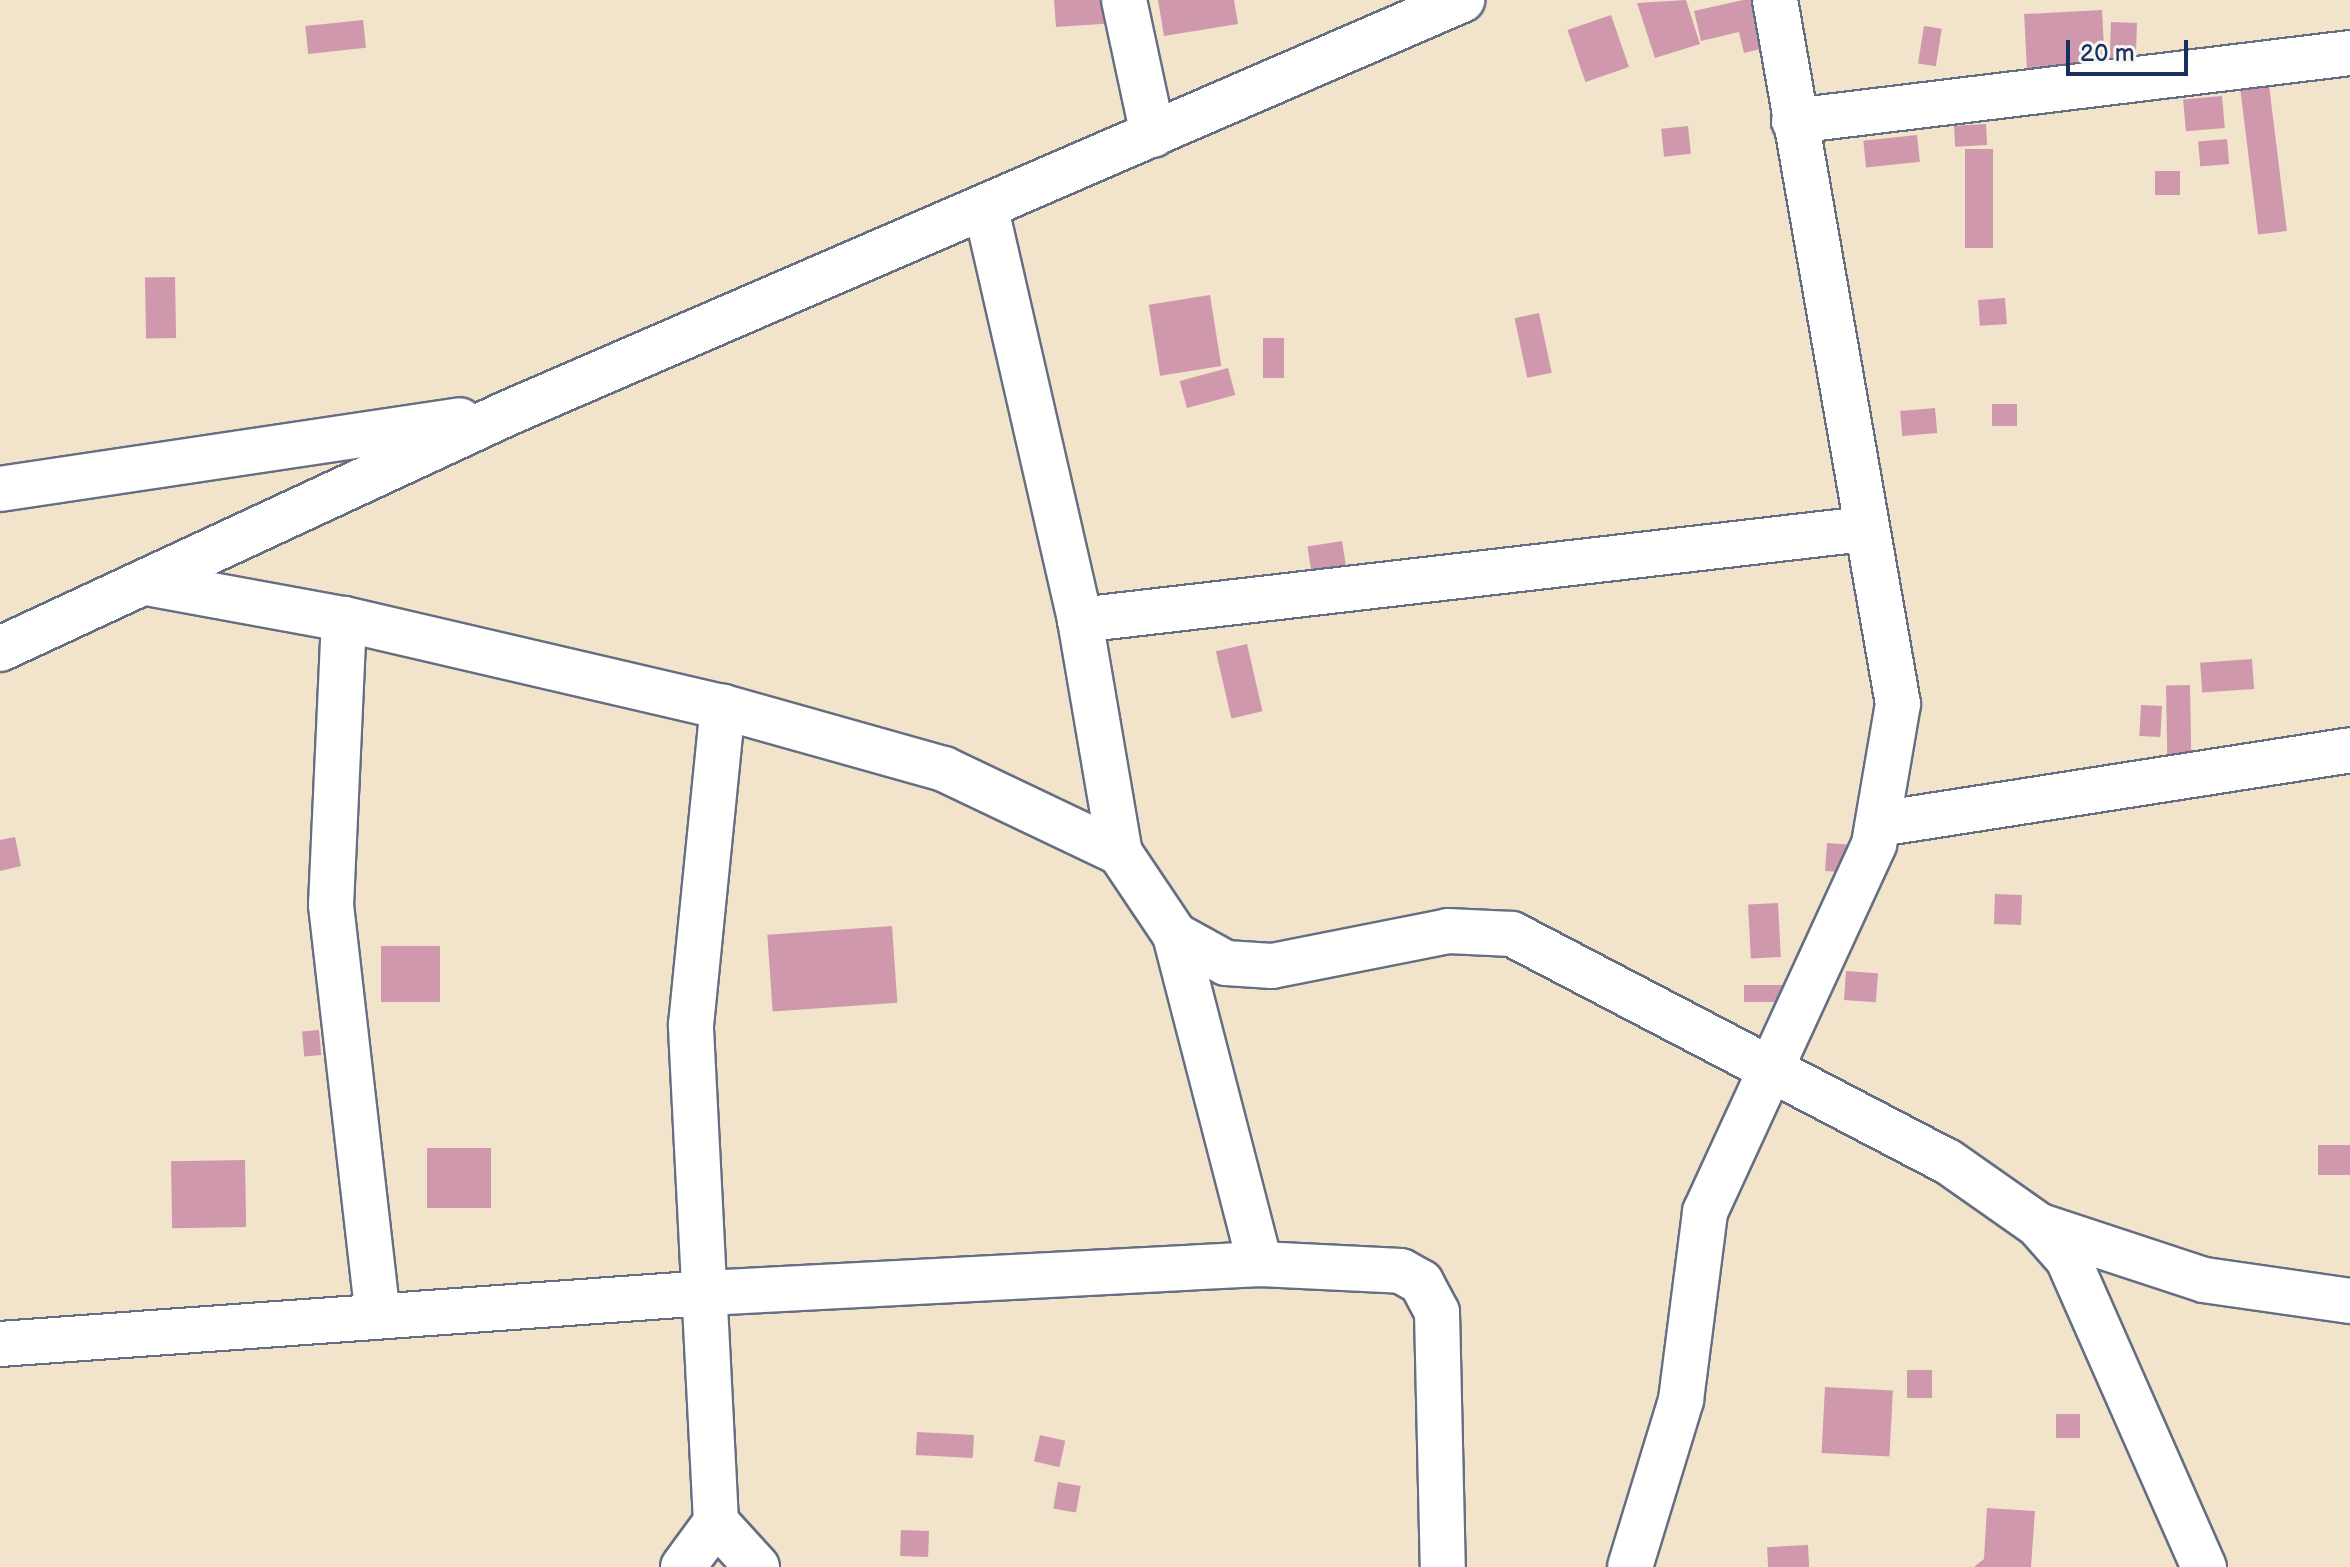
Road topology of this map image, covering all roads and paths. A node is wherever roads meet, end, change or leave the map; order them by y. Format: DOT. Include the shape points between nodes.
graph roads {
  1 [pos="1124,0"];
  2 [pos="1462,0"];
  3 [pos="1775,0"];
  4 [pos="2350,53"];
  5 [pos="1794,121"];
  6 [pos="1153,135"];
  7 [pos="986,209"];
  8 [pos="508,413"];
  9 [pos="0,489"];
  10 [pos="1864,529"];
  11 [pos="147,583"];
  12 [pos="344,619"];
  13 [pos="1080,620"];
  14 [pos="0,649"];
  15 [pos="723,707"];
  16 [pos="2350,750"];
  17 [pos="1879,824"];
  18 [pos="1120,853"];
  19 [pos="1175,935"];
  20 [pos="1770,1073"];
  21 [pos="2038,1225"];
  22 [pos="1260,1264"];
  23 [pos="706,1293"];
  24 [pos="2350,1301"];
  25 [pos="378,1316"];
  26 [pos="0,1344"];
  27 [pos="716,1522"];
  28 [pos="683,1567"];
  29 [pos="757,1567"];
  30 [pos="1443,1567"];
  31 [pos="1630,1567"];
  32 [pos="2204,1567"];
  1 -- 6 [label="street"];
  2 -- 6 [label="street"];
  3 -- 5 [label="street"];
  4 -- 5 [label="street"];
  5 -- 10 [label="street"];
  6 -- 7 [label="street"];
  7 -- 8 [label="street"];
  7 -- 13 [label="street"];
  8 -- 9 [label="street"];
  8 -- 11 [label="street"];
  10 -- 13 [label="street"];
  10 -- 17 [label="street" via="1898,683"];
  11 -- 12 [label="street"];
  11 -- 14 [label="street"];
  12 -- 15 [label="street"];
  12 -- 25 [label="street" via="331,905"];
  13 -- 18 [label="street"];
  15 -- 18 [label="street" via="944,769"];
  15 -- 23 [label="street" via="691,1025"];
  16 -- 17 [label="street"];
  17 -- 20 [label="street"];
  18 -- 19 [label="street"];
  19 -- 20 [label="street" via="1226,963 1272,966 1448,931 1512,934"];
  19 -- 22 [label="street"];
  20 -- 21 [label="street" via="1947,1161"];
  20 -- 31 [label="street" via="1705,1212 1681,1400"];
  21 -- 24 [label="street" via="2204,1280"];
  21 -- 32 [label="street" via="2068,1259 2101,1321"];
  22 -- 23 [label="street"];
  22 -- 30 [label="street" via="1401,1271 1421,1282 1437,1312"];
  23 -- 25 [label="street"];
  23 -- 27 [label="street"];
  25 -- 26 [label="street"];
  27 -- 28 [label="street"];
  27 -- 29 [label="street"];
}
